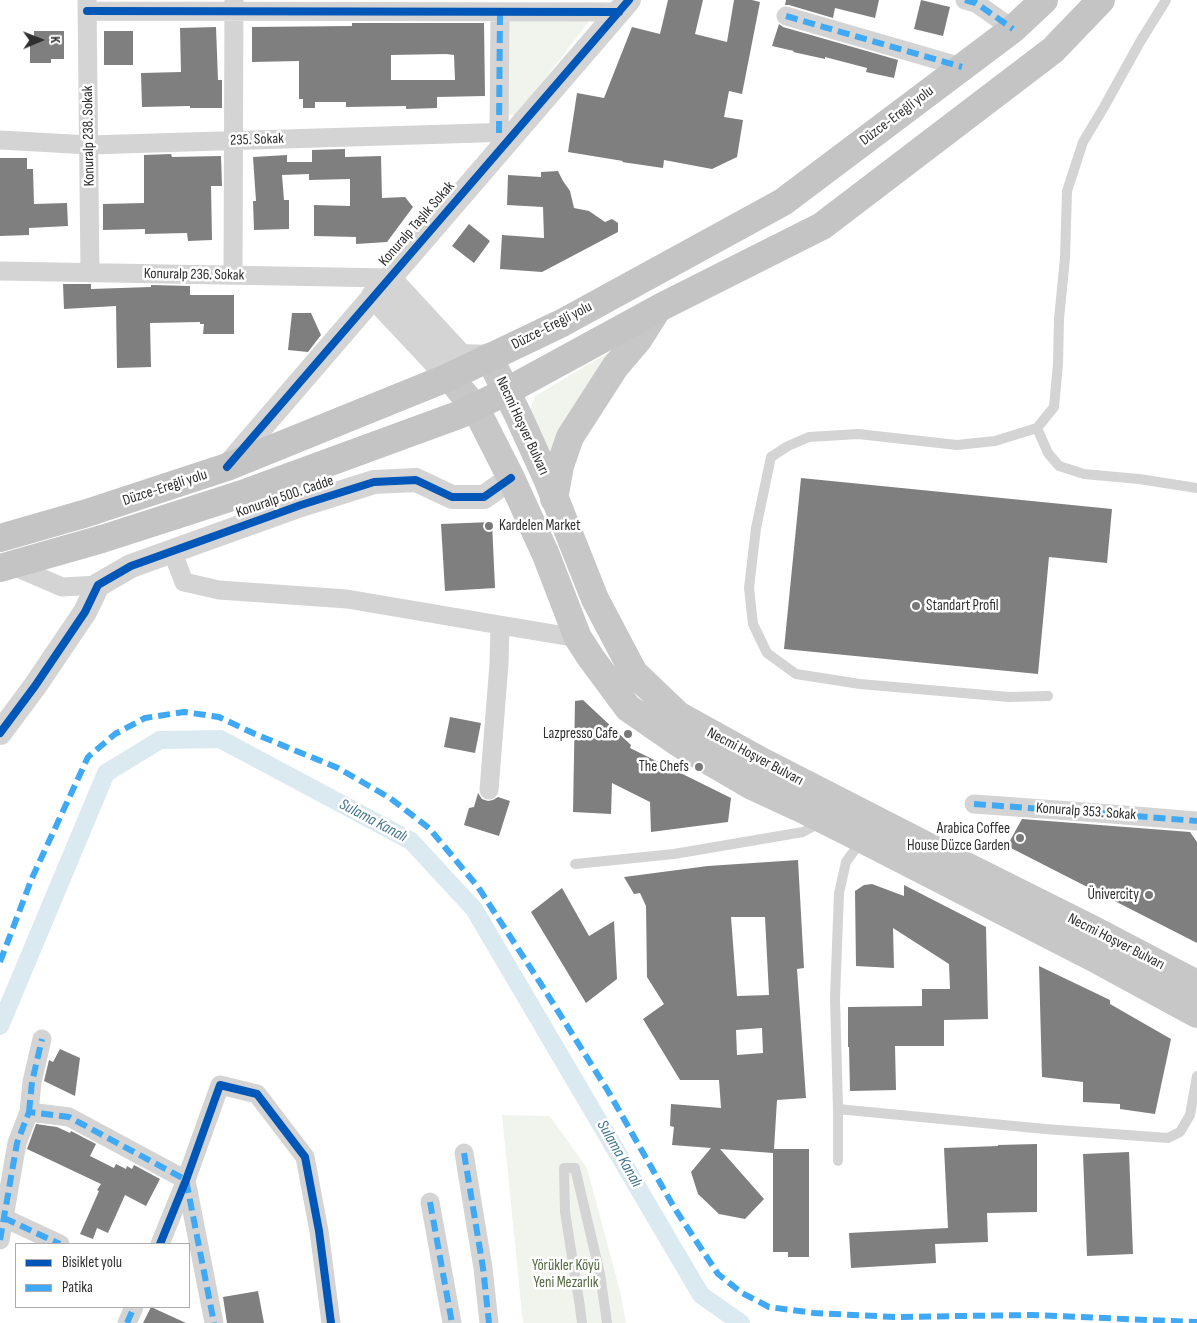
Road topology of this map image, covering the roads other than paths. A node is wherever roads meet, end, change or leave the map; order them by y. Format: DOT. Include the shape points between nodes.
graph roads {
  1 [pos="965,0"];
  2 [pos="1044,0"];
  3 [pos="1101,0"];
  4 [pos="1166,0"];
  5 [pos="87,6"];
  6 [pos="234,6"];
  7 [pos="624,6"];
  8 [pos="500,12"];
  9 [pos="786,16"];
  10 [pos="1013,28"];
  11 [pos="962,67"];
  12 [pos="507,133"];
  13 [pos="0,140"];
  14 [pos="233,141"];
  15 [pos="89,145"];
  16 [pos="0,271"];
  17 [pos="90,273"];
  18 [pos="233,275"];
  19 [pos="389,278"];
  20 [pos="373,296"];
  21 [pos="658,310"];
  22 [pos="489,357"];
  23 [pos="449,376"];
  24 [pos="507,391"];
  25 [pos="476,407"];
  26 [pos="1036,428"];
  27 [pos="227,467"];
  28 [pos="511,478"];
  29 [pos="1197,488"];
  30 [pos="554,499"];
  31 [pos="0,538"];
  32 [pos="172,552"];
  33 [pos="11,574"];
  34 [pos="98,585"];
  35 [pos="500,624"];
  36 [pos="578,638"];
  37 [pos="1048,696"];
  38 [pos="0,732"];
  39 [pos="489,790"];
  40 [pos="974,804"];
  41 [pos="824,820"];
  42 [pos="1197,821"];
  43 [pos="862,839"];
  44 [pos="575,864"];
  45 [pos="1197,984"];
  46 [pos="1197,1014"];
  47 [pos="42,1039"];
  48 [pos="1197,1076"];
  49 [pos="838,1109"];
  50 [pos="30,1112"];
  51 [pos="464,1154"];
  52 [pos="838,1161"];
  53 [pos="186,1180"];
  54 [pos="430,1202"];
  55 [pos="4,1218"];
  56 [pos="0,1240"];
  57 [pos="58,1243"];
  58 [pos="160,1243"];
  59 [pos="134,1308"];
  60 [pos="127,1323"];
  61 [pos="214,1323"];
  62 [pos="331,1323"];
  63 [pos="452,1323"];
  64 [pos="489,1323"];
  65 [pos="582,1323"];
  66 [pos="607,1323"];
  1 -- 10 [label="street" via="976,3"];
  2 -- 10 [label="highway, Düzce-Ereğli yolu"];
  3 -- 21 [label="highway, Düzce-Ereğli yolu" via="1053,50 822,226"];
  4 -- 26 [label="lane" via="1082,142 1066,191 1065,258 1054,407"];
  5 -- 6 [label="street"];
  5 -- 15 [label="street, Konuralp 238. Sokak"];
  6 -- 8 [label="street"];
  6 -- 14 [label="street"];
  7 -- 8 [label="street"];
  7 -- 12 [label="street, Konuralp Taşlık Sokak"];
  8 -- 12 [label="street"];
  9 -- 11 [label="street"];
  10 -- 11 [label="highway, Düzce-Ereğli yolu"];
  11 -- 22 [label="highway, Düzce-Ereğli yolu" via="783,202 562,323"];
  12 -- 14 [label="street, 235. Sokak"];
  12 -- 19 [label="street, Konuralp Taşlık Sokak"];
  13 -- 15 [label="street, 235. Sokak"];
  14 -- 15 [label="street, 235. Sokak"];
  14 -- 18 [label="street"];
  15 -- 17 [label="street, Konuralp 238. Sokak"];
  16 -- 17 [label="street, Konuralp 236. Sokak"];
  17 -- 18 [label="street, Konuralp 236. Sokak"];
  18 -- 19 [label="street, Konuralp 236. Sokak"];
  19 -- 20 [label="street, Konuralp Taşlık Sokak"];
  19 -- 22 [label="street" via="461,356"];
  20 -- 23 [label="street"];
  20 -- 27 [label="street, Konuralp Taşlık Sokak"];
  21 -- 24 [label="highway, Düzce-Ereğli yolu"];
  21 -- 30 [label="main road" via="615,367 570,437"];
  22 -- 23 [label="highway, Düzce-Ereğli yolu"];
  22 -- 24 [label="main road, Necmi Hoşver Bulvarı"];
  23 -- 25 [label="main road, Necmi Hoşver Bulvarı"];
  23 -- 27 [label="highway, Düzce-Ereğli yolu"];
  24 -- 25 [label="highway, Düzce-Ereğli yolu"];
  24 -- 30 [label="main road, Necmi Hoşver Bulvarı"];
  25 -- 28 [label="main road, Necmi Hoşver Bulvarı"];
  25 -- 33 [label="highway, Düzce-Ereğli yolu" via="248,492 102,539"];
  26 -- 29 [label="lane" via="1048,453 1059,466 1084,474"];
  26 -- 37 [label="lane" via="995,441 957,445 858,434 809,437 788,446 771,457 756,528 749,588 753,624 767,653 796,674 860,684"];
  27 -- 31 [label="highway, Düzce-Ereğli yolu"];
  28 -- 32 [label="street, Konuralp 500. Cadde" via="484,497 452,497 416,480 374,482"];
  28 -- 36 [label="main road, Necmi Hoşver Bulvarı" via="546,555"];
  30 -- 45 [label="main road, Necmi Hoşver Bulvarı" via="595,599 634,673 678,715 761,761"];
  32 -- 34 [label="street, Konuralp 500. Cadde" via="131,566"];
  32 -- 35 [label="street" via="184,582 220,590 347,599"];
  33 -- 34 [label="street" via="62,587"];
  34 -- 38 [label="street" via="85,612"];
  35 -- 36 [label="street"];
  35 -- 39 [label="street"];
  36 -- 41 [label="main road, Necmi Hoşver Bulvarı" via="628,708 680,744 750,785"];
  40 -- 42 [label="street, Konuralp 353. Sokak"];
  41 -- 43 [label="main road, Necmi Hoşver Bulvarı"];
  41 -- 44 [label="lane" via="803,832 674,854"];
  43 -- 46 [label="main road, Necmi Hoşver Bulvarı"];
  43 -- 49 [label="lane" via="846,862 839,893 835,998"];
  47 -- 50 [label="street" via="32,1082"];
  48 -- 49 [label="lane" via="1190,1115 1180,1132 1168,1138"];
  49 -- 52 [label="lane"];
  50 -- 53 [label="street" via="69,1117"];
  50 -- 55 [label="street" via="17,1144"];
  51 -- 64 [label="street"];
  53 -- 58 [label="street"];
  53 -- 61 [label="street"];
  53 -- 62 [label="street" via="220,1085 257,1094 305,1157"];
  54 -- 63 [label="street"];
  55 -- 56 [label="street"];
  55 -- 57 [label="street"];
  59 -- 60 [label="street"];
  65 -- 66 [label="lane" via="565,1212 564,1168 576,1168 600,1274"];
}
